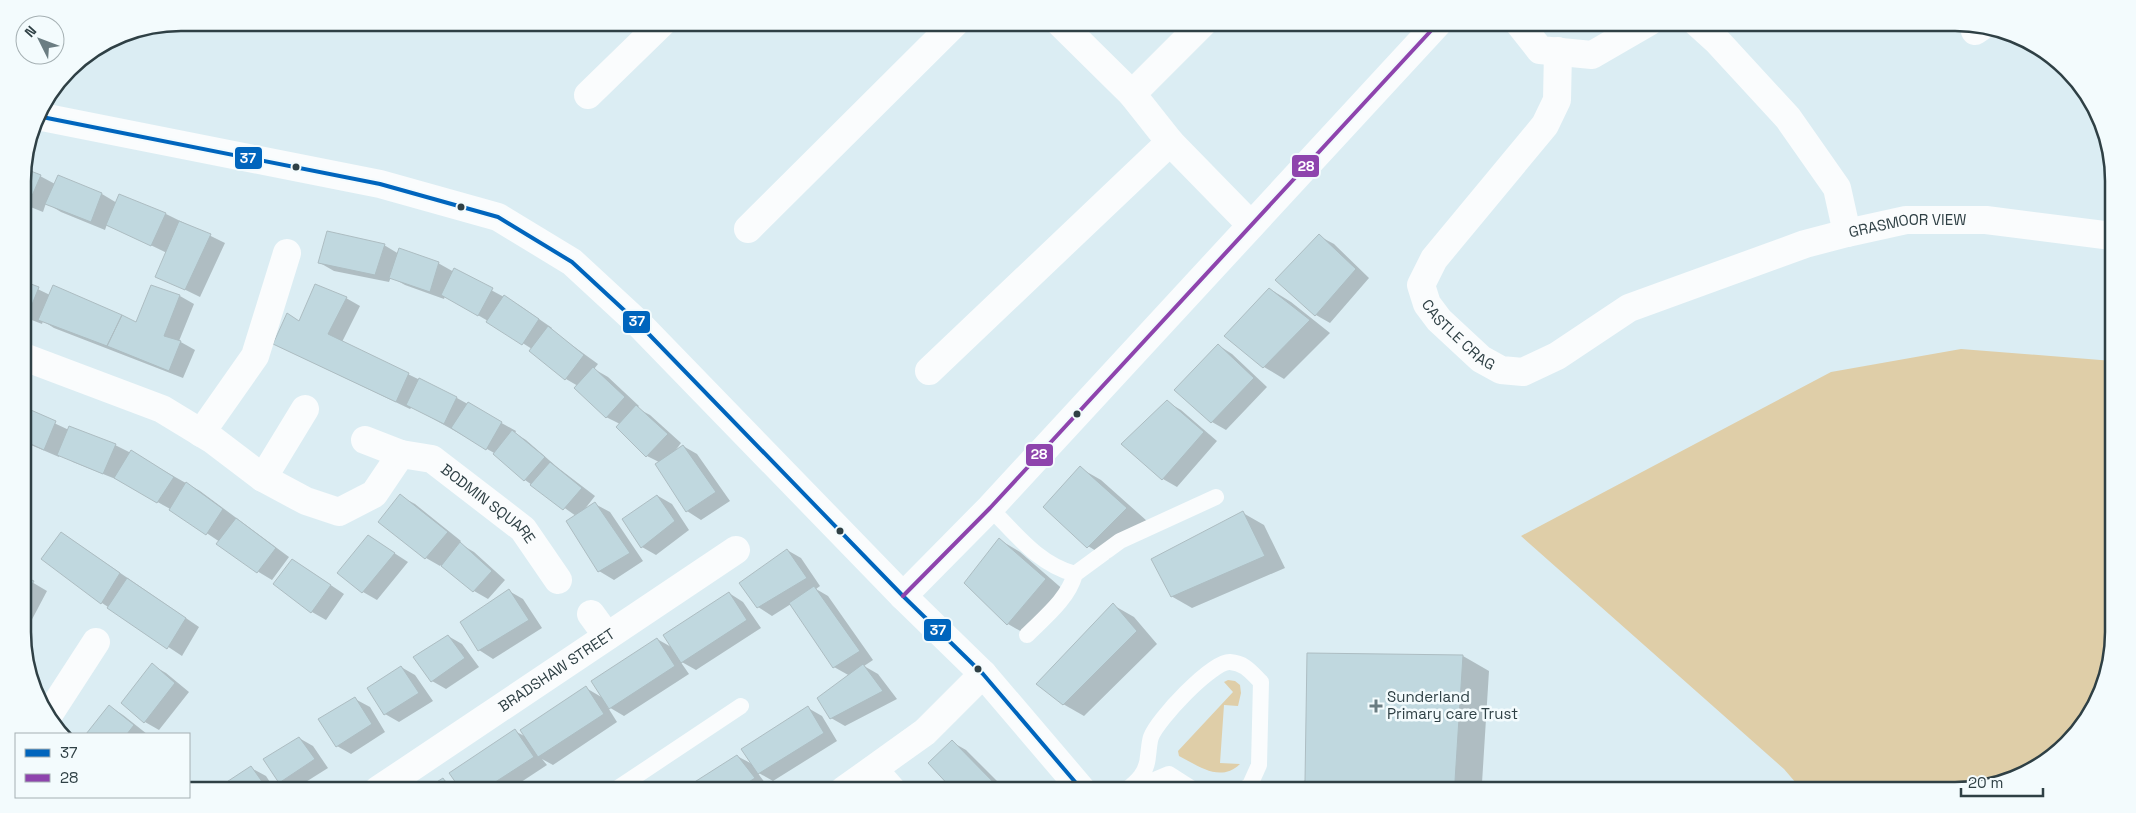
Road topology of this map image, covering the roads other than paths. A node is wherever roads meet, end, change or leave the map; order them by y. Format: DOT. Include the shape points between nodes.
graph roads {
  1 [pos="1069,31"];
  2 [pos="1195,31"];
  3 [pos="1431,31"];
  4 [pos="1525,31"];
  5 [pos="1634,31"];
  6 [pos="1706,31"];
  7 [pos="653,32"];
  8 [pos="946,32"];
  9 [pos="1558,51"];
  10 [pos="1132,94"];
  11 [pos="588,95"];
  12 [pos="48,113"];
  13 [pos="1170,142"];
  14 [pos="1251,225"];
  15 [pos="748,229"];
  16 [pos="1847,233"];
  17 [pos="2105,235"];
  18 [pos="287,253"];
  19 [pos="32,360"];
  20 [pos="928,371"];
  21 [pos="305,409"];
  22 [pos="201,433"];
  23 [pos="365,440"];
  24 [pos="401,454"];
  25 [pos="263,478"];
  26 [pos="1216,497"];
  27 [pos="990,508"];
  28 [pos="736,550"];
  29 [pos="1075,574"];
  30 [pos="558,580"];
  31 [pos="903,596"];
  32 [pos="591,614"];
  33 [pos="1027,635"];
  34 [pos="607,636"];
  35 [pos="96,642"];
  36 [pos="983,674"];
  37 [pos="741,706"];
  38 [pos="53,708"];
  39 [pos="879,766"];
  40 [pos="1075,781"];
  41 [pos="1137,781"];
  42 [pos="1155,781"];
  43 [pos="1181,781"];
  44 [pos="1252,781"];
  45 [pos="390,782"];
  46 [pos="627,782"];
  47 [pos="856,782"];
  48 [pos="893,782"];
  1 -- 10 [label="street"];
  2 -- 10 [label="street"];
  3 -- 14 [label="street"];
  4 -- 9 [label="street" via="1540,50"];
  5 -- 9 [label="street" via="1592,56"];
  6 -- 16 [label="street, GRASMOOR VIEW" via="1788,118 1837,188"];
  7 -- 11 [label="street"];
  8 -- 15 [label="street"];
  9 -- 16 [label="street, CASTLE CRAG" via="1557,100 1545,125 1434,259 1421,285 1427,304 1438,320 1481,359 1502,370 1523,372 1557,356 1629,308 1805,244"];
  10 -- 13 [label="street"];
  12 -- 31 [label="street" via="380,184 498,218 572,262 638,323"];
  13 -- 14 [label="street"];
  13 -- 20 [label="street"];
  14 -- 27 [label="street"];
  16 -- 17 [label="street, GRASMOOR VIEW" via="1906,220 1986,220"];
  18 -- 22 [label="street" via="255,356"];
  19 -- 22 [label="street" via="162,409"];
  21 -- 25 [label="street"];
  22 -- 25 [label="street"];
  23 -- 24 [label="street, BODMIN SQUARE"];
  24 -- 25 [label="street" via="374,494 339,512 306,501"];
  24 -- 30 [label="street, BODMIN SQUARE" via="432,459 523,529"];
  26 -- 29 [label="lane" via="1120,541"];
  27 -- 29 [label="lane" via="1038,557"];
  27 -- 31 [label="street"];
  28 -- 34 [label="street, BRADSHAW STREET"];
  29 -- 33 [label="lane" via="1072,585"];
  31 -- 36 [label="street"];
  32 -- 34 [label="street"];
  34 -- 45 [label="street, BRADSHAW STREET"];
  35 -- 38 [label="street"];
  36 -- 39 [label="street" via="925,732"];
  36 -- 40 [label="street"];
  37 -- 46 [label="lane"];
  39 -- 47 [label="street"];
  39 -- 48 [label="lane"];
  41 -- 44 [label="lane" via="1148,760 1151,736 1174,706 1208,672 1228,662 1244,665 1261,682 1259,765"];
  42 -- 43 [label="lane" via="1169,774"];
}
